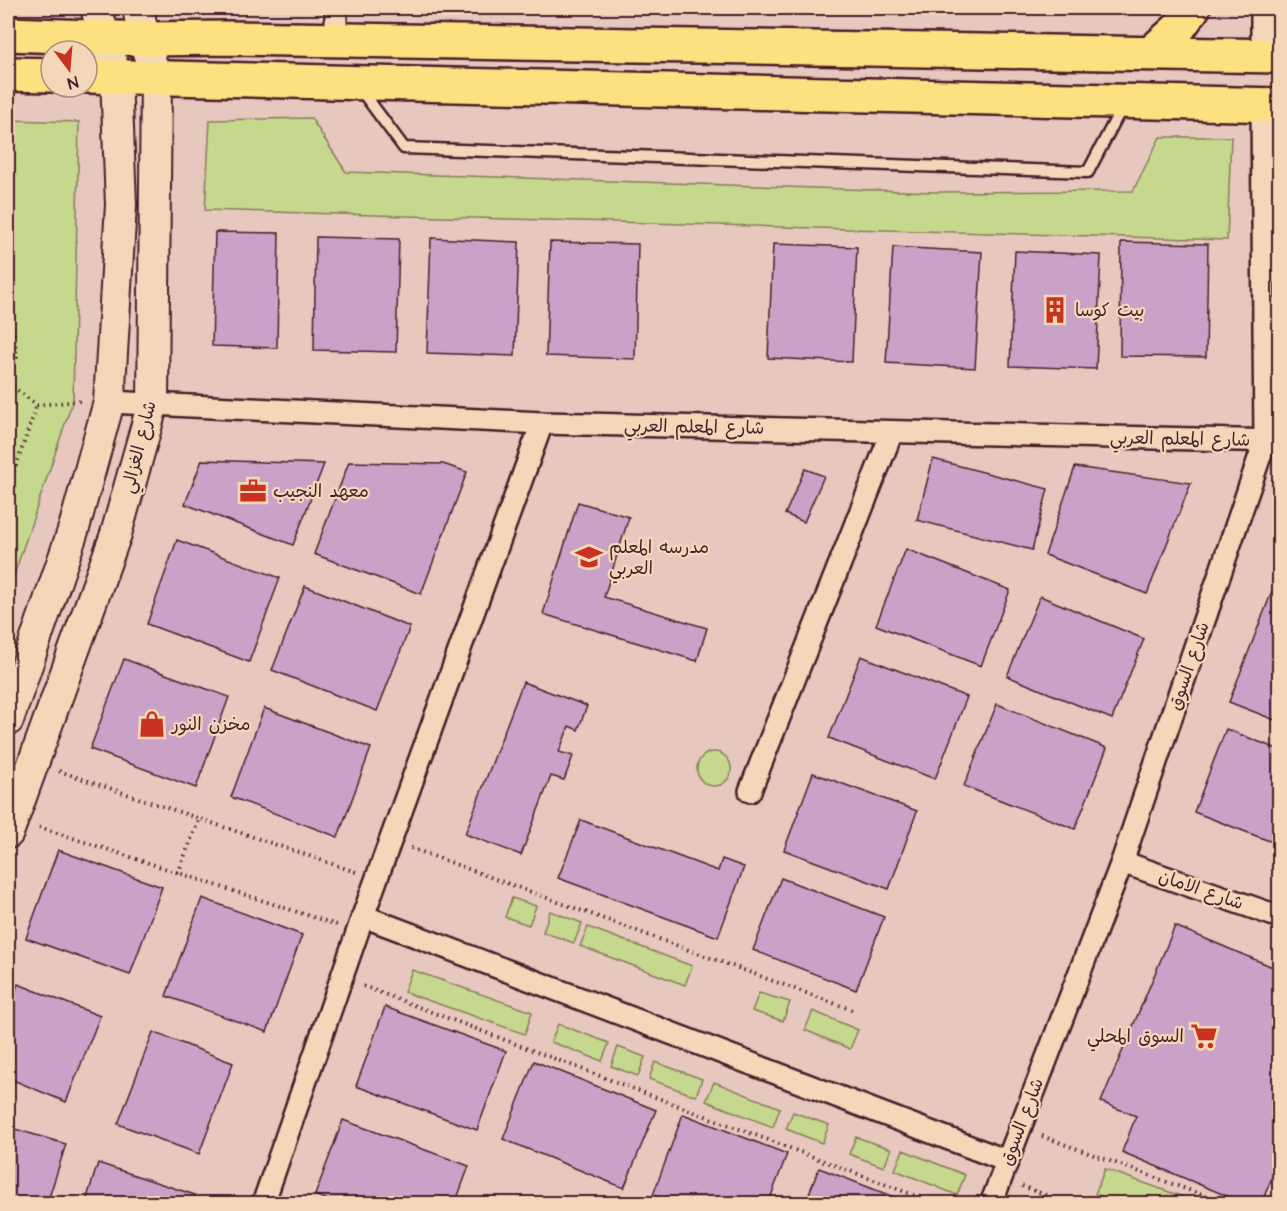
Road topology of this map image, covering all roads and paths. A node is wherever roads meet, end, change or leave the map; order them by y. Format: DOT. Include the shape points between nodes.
graph roads {
  1 [pos="138,8"];
  2 [pos="1193,8"];
  3 [pos="1262,8"];
  4 [pos="100,22"];
  5 [pos="336,23"];
  6 [pos="8,34"];
  7 [pos="144,39"];
  8 [pos="1151,53"];
  9 [pos="1271,56"];
  10 [pos="8,74"];
  11 [pos="39,75"];
  12 [pos="102,77"];
  13 [pos="156,78"];
  14 [pos="356,83"];
  15 [pos="1125,101"];
  16 [pos="1271,105"];
  17 [pos="8,310"];
  18 [pos="8,370"];
  19 [pos="8,383"];
  20 [pos="109,402"];
  21 [pos="153,403"];
  22 [pos="37,405"];
  23 [pos="542,423"];
  24 [pos="892,432"];
  25 [pos="1272,441"];
  26 [pos="8,489"];
  27 [pos="8,720"];
  28 [pos="33,762"];
  29 [pos="750,791"];
  30 [pos="199,819"];
  31 [pos="10,826"];
  32 [pos="391,840"];
  33 [pos="1122,862"];
  34 [pos="178,873"];
  35 [pos="376,880"];
  36 [pos="1280,917"];
  37 [pos="361,924"];
  38 [pos="341,978"];
  39 [pos="855,1011"];
  40 [pos="1020,1128"];
  41 [pos="1004,1170"];
  42 [pos="263,1203"];
  43 [pos="937,1203"];
  44 [pos="990,1203"];
  45 [pos="1069,1203"];
  46 [pos="1227,1203"];
  1 -- 7 [label="main road, شارع الغزالي"];
  2 -- 8 [label="main road" via="1178,29"];
  3 -- 9 [label="street"];
  4 -- 6 [label="main road"];
  4 -- 7 [label="main road"];
  4 -- 12 [label="main road"];
  5 -- 7 [label="main road" via="227,38"];
  5 -- 8 [label="main road"];
  7 -- 13 [label="main road, شارع الغزالي"];
  8 -- 9 [label="main road"];
  10 -- 11 [label="main road"];
  12 -- 13 [label="main road"];
  12 -- 20 [label="main road" via="121,205"];
  13 -- 14 [label="main road"];
  13 -- 21 [label="main road, شارع الغزالي"];
  14 -- 15 [label="main road"];
  14 -- 15 [label="lane" via="404,148 1088,172"];
  15 -- 16 [label="main road"];
  16 -- 25 [label="street, شارع السوق"];
  17 -- 18 [label="path" via="17,357"];
  19 -- 22 [label="path"];
  20 -- 21 [label="street, شارع المعلم العربي"];
  20 -- 22 [label="path" via="73,400"];
  20 -- 27 [label="main road" via="74,528"];
  21 -- 23 [label="street, شارع المعلم العربي"];
  21 -- 28 [label="main road, شارع الغزالي" via="116,534"];
  22 -- 26 [label="path"];
  23 -- 24 [label="street, شارع المعلم العربي"];
  23 -- 32 [label="street"];
  24 -- 25 [label="street, شارع المعلم العربي"];
  24 -- 29 [label="street"];
  25 -- 33 [label="street, شارع السوق"];
  28 -- 30 [label="path"];
  28 -- 31 [label="main road, شارع الغزالي"];
  30 -- 34 [label="path"];
  30 -- 35 [label="path"];
  31 -- 34 [label="path"];
  32 -- 35 [label="street"];
  32 -- 39 [label="path"];
  33 -- 36 [label="street, شارع الامان"];
  33 -- 40 [label="street, شارع السوق"];
  34 -- 37 [label="path"];
  35 -- 37 [label="street"];
  37 -- 38 [label="street"];
  37 -- 41 [label="street"];
  38 -- 42 [label="street"];
  38 -- 43 [label="path"];
  40 -- 41 [label="street, شارع السوق"];
  40 -- 46 [label="path"];
  41 -- 44 [label="street, شارع السوق"];
  41 -- 45 [label="path"];
}
